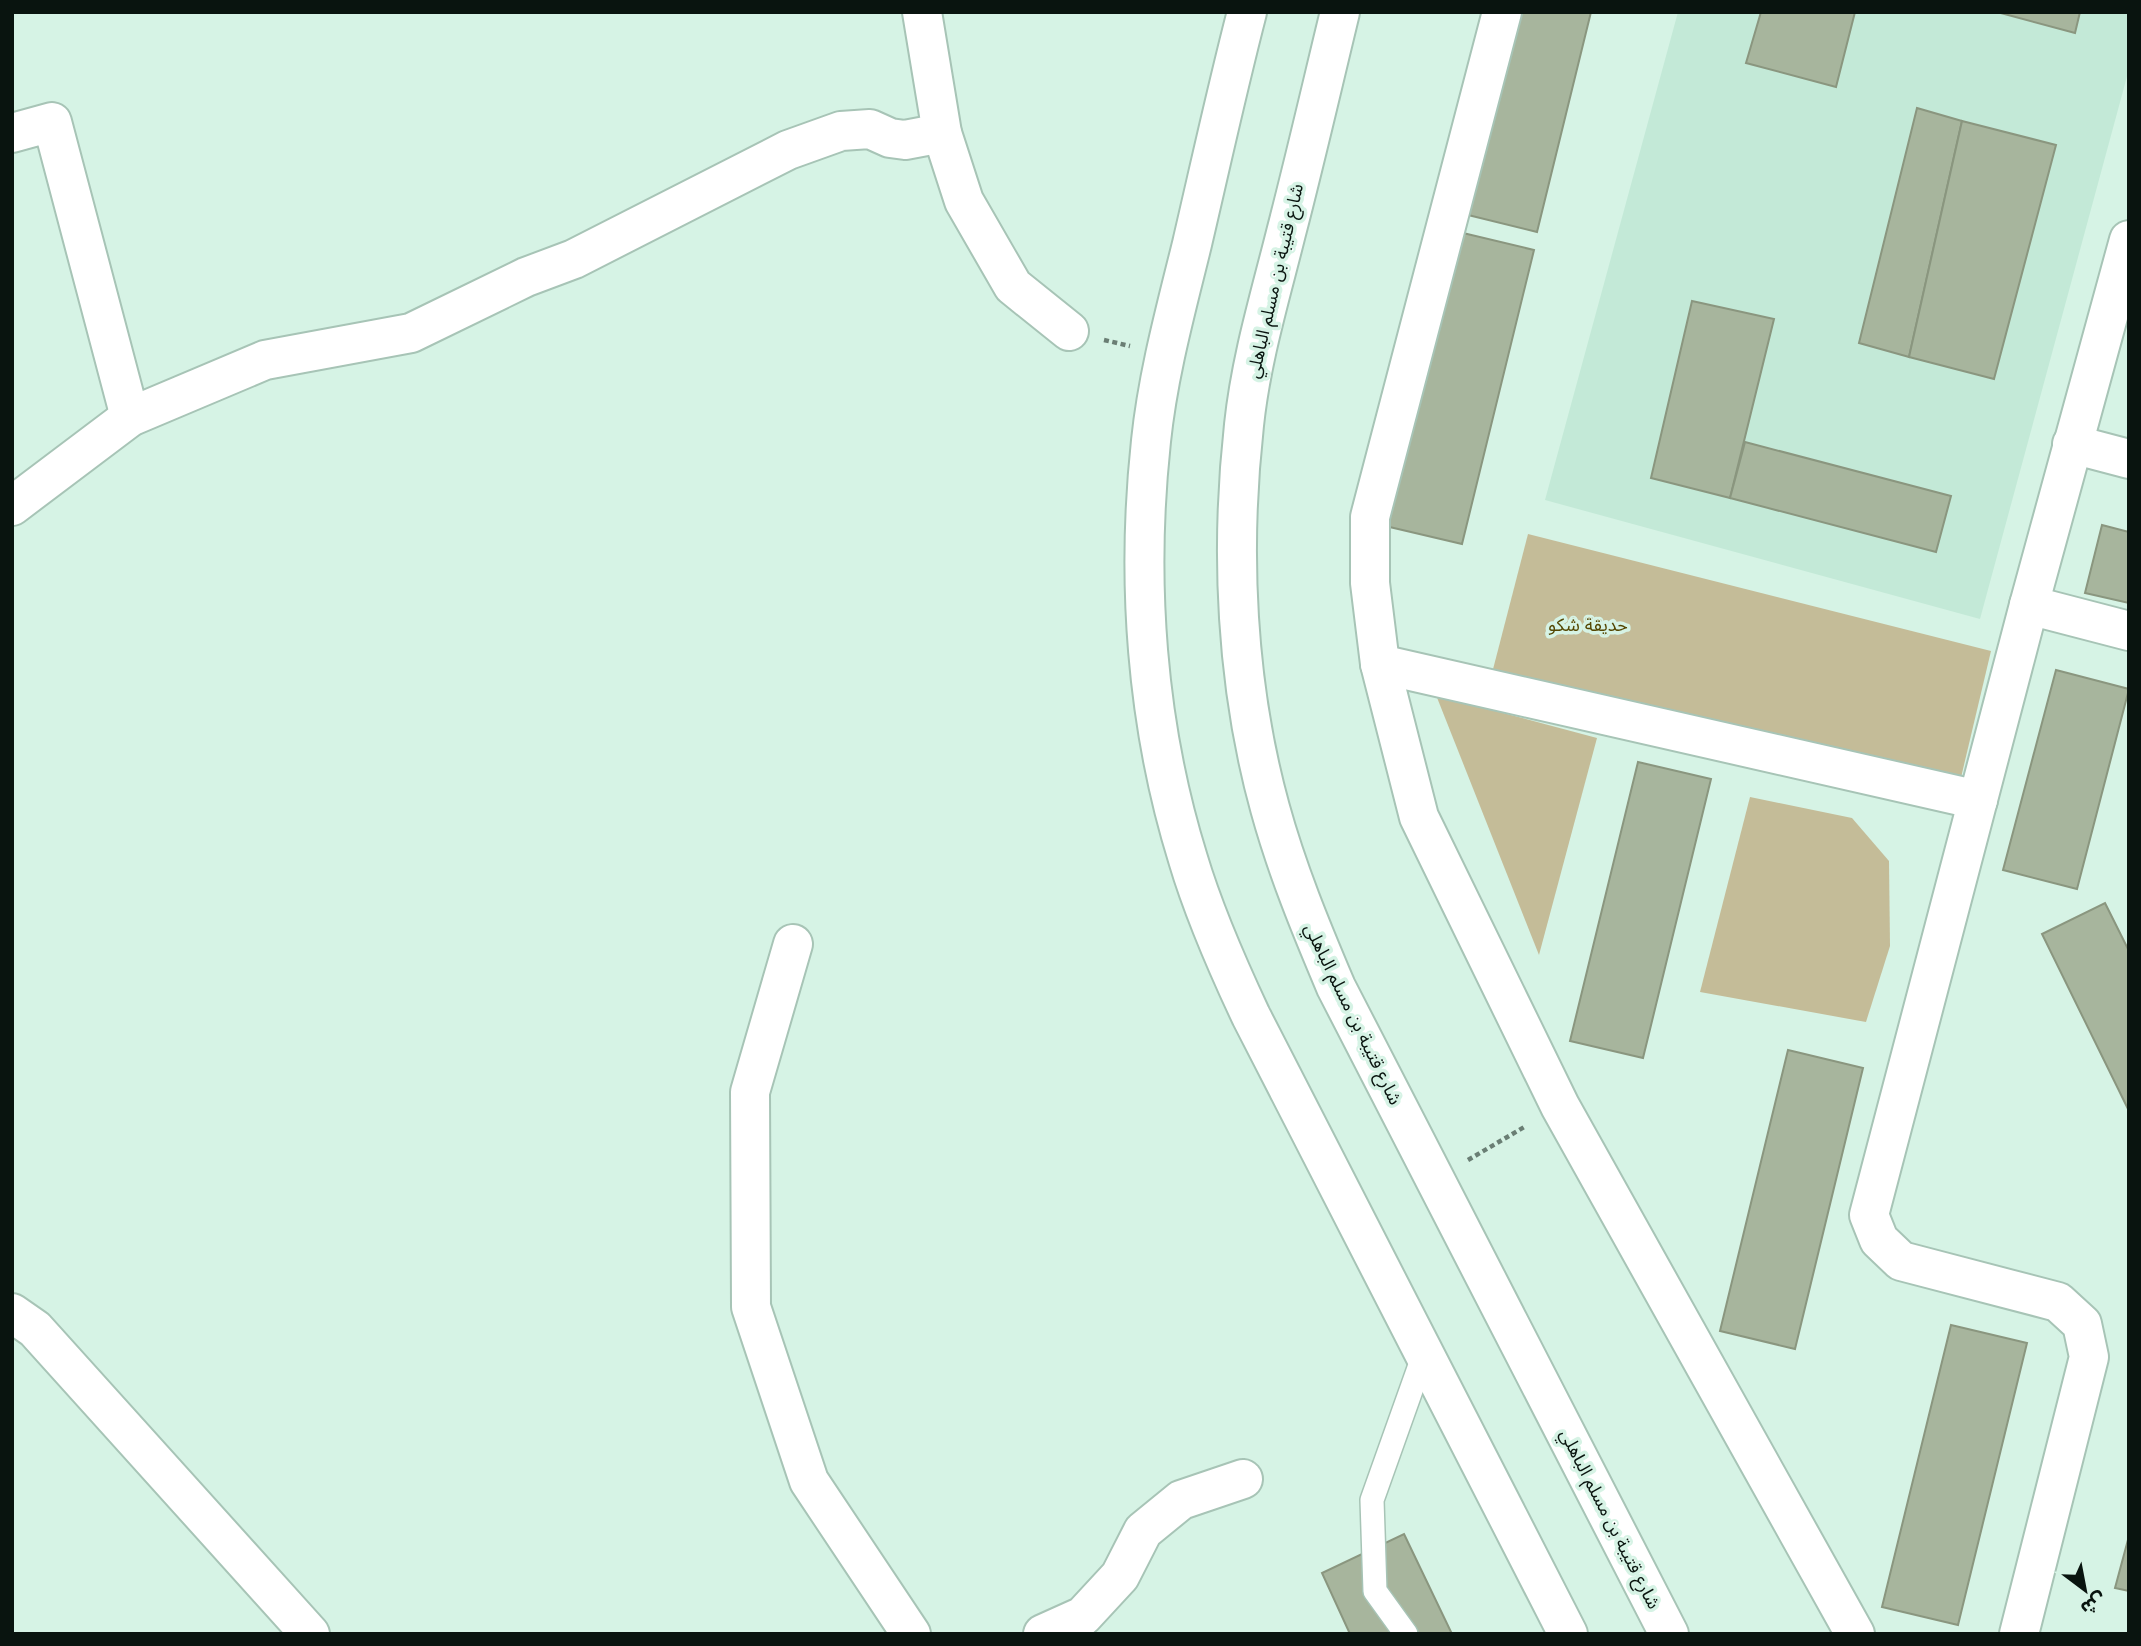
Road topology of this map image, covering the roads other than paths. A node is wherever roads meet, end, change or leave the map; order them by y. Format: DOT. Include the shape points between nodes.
graph roads {
  1 [pos="922,12"];
  2 [pos="1247,12"];
  3 [pos="1340,12"];
  4 [pos="1502,12"];
  5 [pos="12,133"];
  6 [pos="942,133"];
  7 [pos="2129,240"];
  8 [pos="2121,299"];
  9 [pos="1069,331"];
  10 [pos="130,418"];
  11 [pos="2072,444"];
  12 [pos="2129,459"];
  13 [pos="12,506"];
  14 [pos="2029,605"];
  15 [pos="2129,631"];
  16 [pos="1380,664"];
  17 [pos="1978,800"];
  18 [pos="793,944"];
  19 [pos="12,1313"];
  20 [pos="1424,1354"];
  21 [pos="1243,1479"];
  22 [pos="310,1634"];
  23 [pos="911,1634"];
  24 [pos="1043,1634"];
  25 [pos="1406,1634"];
  26 [pos="1568,1634"];
  27 [pos="1669,1634"];
  28 [pos="1855,1634"];
  29 [pos="2019,1634"];
  1 -- 6 [label="street"];
  2 -- 20 [label="street" via="1165,355 1151,439 1144,608 1152,693 1188,859 1216,939"];
  3 -- 27 [label="street, شارع قتيبة بن مسلم الباهلي" via="1260,328 1244,423 1237,520 1239,616 1250,712 1270,806 1298,898 1336,987"];
  4 -- 16 [label="street" via="1370,517 1370,583"];
  5 -- 10 [label="street" via="52,122"];
  6 -- 9 [label="street" via="964,201 1013,286"];
  6 -- 10 [label="street" via="905,140 870,129 841,131 788,150 574,259 411,333 265,360"];
  7 -- 8 [label="street"];
  8 -- 11 [label="street"];
  10 -- 13 [label="street"];
  11 -- 12 [label="street"];
  11 -- 14 [label="street"];
  14 -- 15 [label="street"];
  14 -- 17 [label="street"];
  16 -- 17 [label="street"];
  16 -- 28 [label="street" via="1419,817 1560,1106"];
  17 -- 29 [label="street" via="1869,1215 1879,1240 1901,1262 2058,1302 2082,1324 2090,1357"];
  18 -- 23 [label="street" via="750,1092 751,1307 809,1481"];
  19 -- 22 [label="street" via="34,1329"];
  20 -- 25 [label="lane" via="1372,1500 1375,1591"];
  20 -- 26 [label="street"];
  21 -- 24 [label="street" via="1181,1500 1143,1531 1120,1576 1083,1616"];
}
